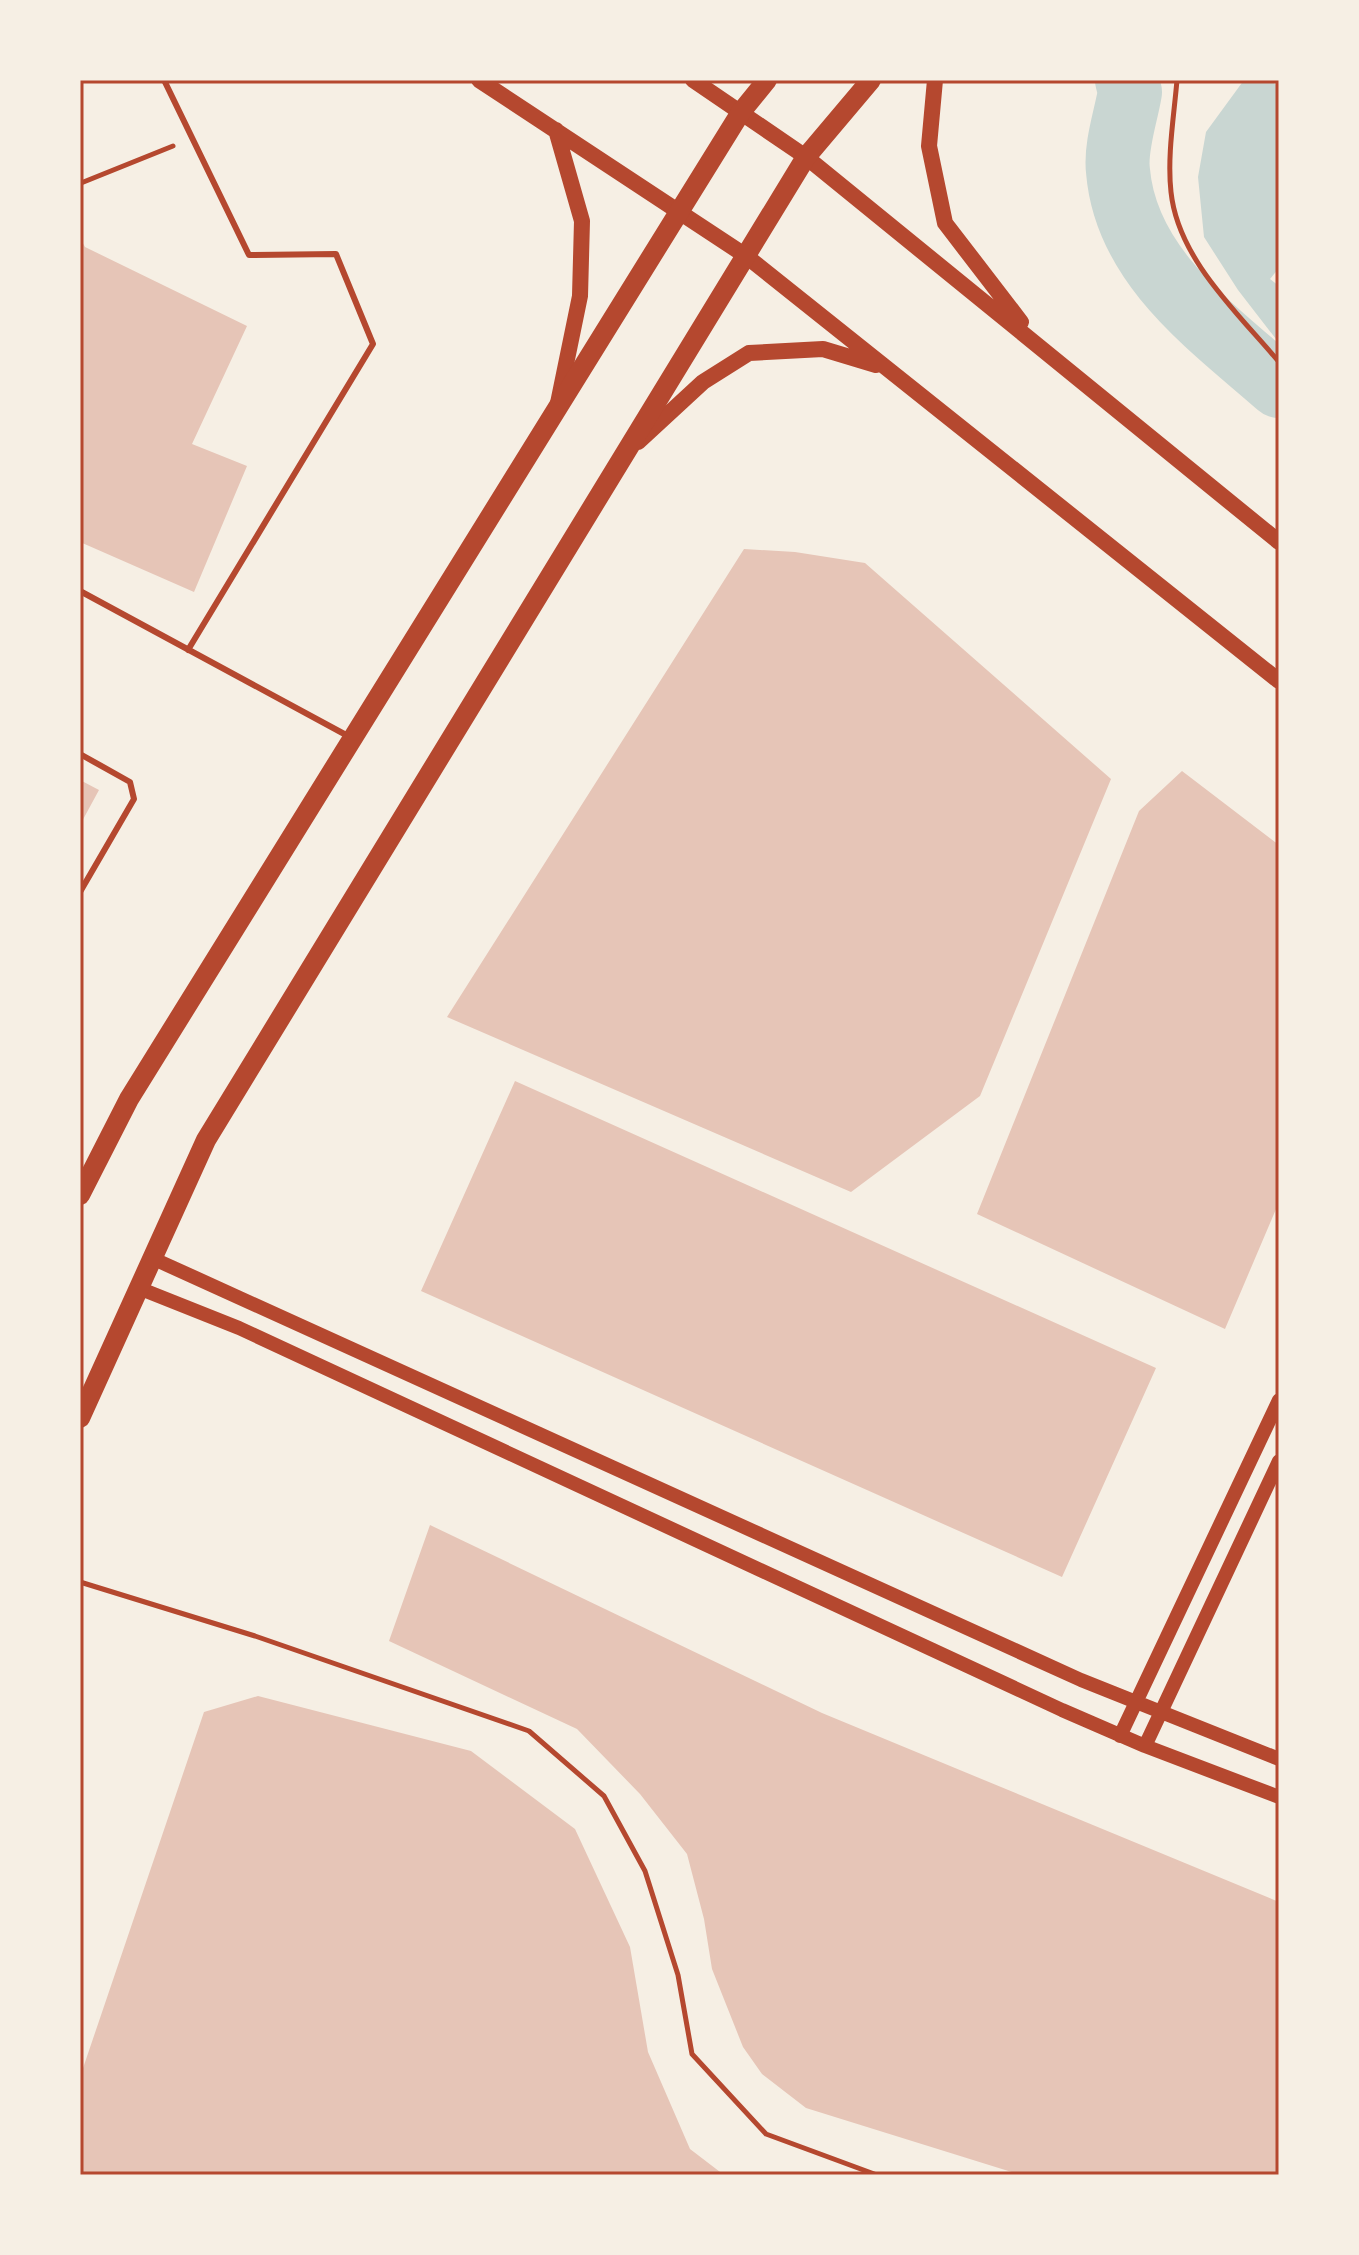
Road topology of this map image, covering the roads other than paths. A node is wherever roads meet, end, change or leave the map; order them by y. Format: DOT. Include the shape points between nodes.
graph roads {
  1 [pos="164,80"];
  2 [pos="479,80"];
  3 [pos="693,80"];
  4 [pos="767,80"];
  5 [pos="871,80"];
  6 [pos="935,80"];
  7 [pos="741,112"];
  8 [pos="556,130"];
  9 [pos="806,157"];
  10 [pos="680,211"];
  11 [pos="746,256"];
  12 [pos="1039,346"];
  13 [pos="885,368"];
  14 [pos="556,411"];
  15 [pos="625,454"];
  16 [pos="1279,542"];
  17 [pos="80,591"];
  18 [pos="188,650"];
  19 [pos="1279,681"];
  20 [pos="353,739"];
  21 [pos="80,754"];
  22 [pos="80,892"];
  23 [pos="80,1195"];
  24 [pos="154,1259"];
  25 [pos="141,1289"];
  26 [pos="1279,1400"];
  27 [pos="80,1418"];
  28 [pos="1279,1461"];
  29 [pos="1134,1702"];
  30 [pos="1161,1713"];
  31 [pos="1120,1736"];
  32 [pos="1145,1746"];
  33 [pos="1279,1759"];
  34 [pos="1279,1797"];
  1 -- 18 [label="lane" via="249,255 336,254 373,344"];
  2 -- 8 [label="main road"];
  3 -- 7 [label="main road"];
  4 -- 7 [label="main road"];
  5 -- 9 [label="main road"];
  6 -- 12 [label="main road" via="929,146 945,223"];
  7 -- 9 [label="main road"];
  7 -- 10 [label="main road"];
  8 -- 10 [label="main road"];
  8 -- 14 [label="main road" via="582,221 580,296"];
  9 -- 11 [label="main road"];
  9 -- 12 [label="main road"];
  10 -- 11 [label="main road"];
  10 -- 14 [label="main road"];
  11 -- 13 [label="main road"];
  11 -- 15 [label="main road"];
  12 -- 16 [label="main road"];
  13 -- 15 [label="main road" via="823,349 749,353 703,382"];
  13 -- 19 [label="main road"];
  14 -- 20 [label="main road"];
  15 -- 24 [label="main road" via="206,1140"];
  17 -- 18 [label="lane"];
  18 -- 20 [label="lane"];
  20 -- 23 [label="main road" via="129,1099"];
  21 -- 22 [label="lane" via="130,782 134,799"];
  24 -- 25 [label="main road"];
  24 -- 29 [label="street"];
  25 -- 27 [label="main road"];
  25 -- 31 [label="street" via="239,1328"];
  26 -- 29 [label="street"];
  28 -- 30 [label="street"];
  29 -- 30 [label="street"];
  29 -- 31 [label="street"];
  30 -- 32 [label="street"];
  30 -- 33 [label="street"];
  31 -- 32 [label="street"];
  32 -- 34 [label="street"];
}
